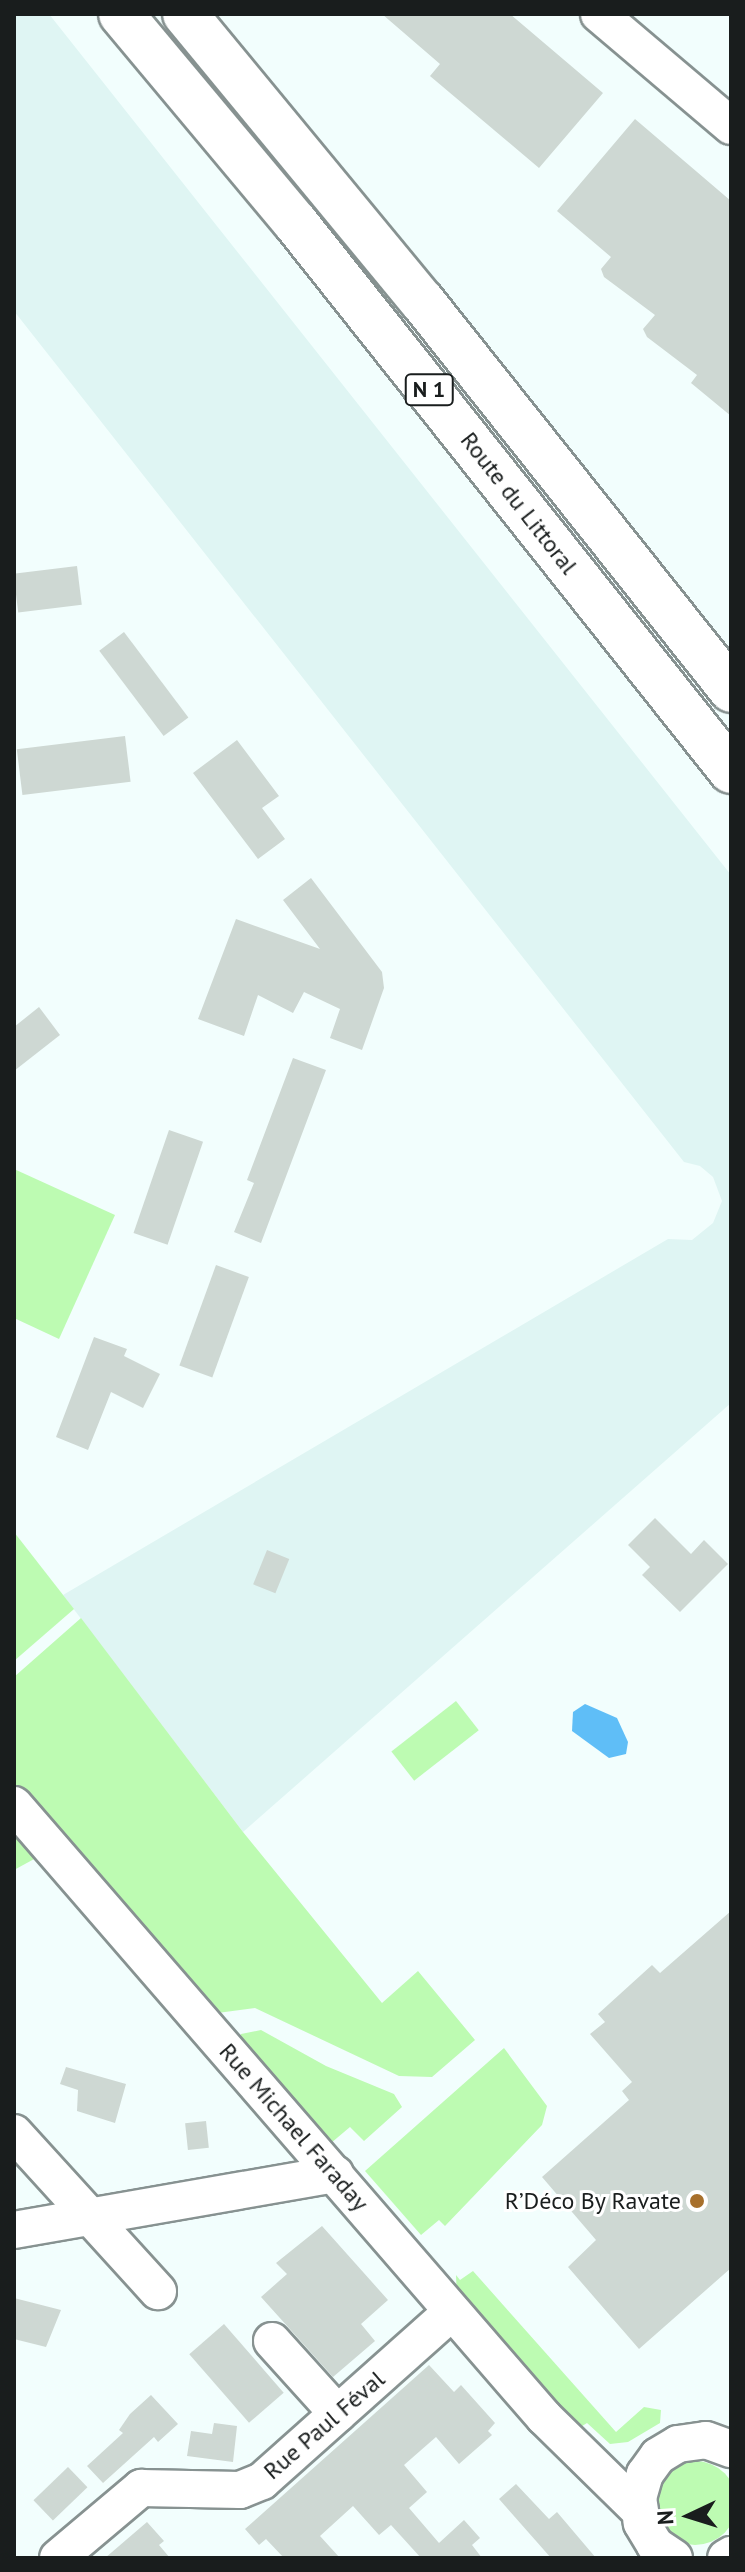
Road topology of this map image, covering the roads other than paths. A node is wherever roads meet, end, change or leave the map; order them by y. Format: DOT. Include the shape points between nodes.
graph roads {
  1 [pos="121,14"];
  2 [pos="185,14"];
  3 [pos="599,14"];
  4 [pos="731,126"];
  5 [pos="731,690"];
  6 [pos="731,771"];
  7 [pos="14,1805"];
  8 [pos="14,2133"];
  9 [pos="335,2174"];
  10 [pos="93,2219"];
  11 [pos="14,2230"];
  12 [pos="158,2291"];
  13 [pos="452,2312"];
  14 [pos="272,2341"];
  15 [pos="338,2414"];
  16 [pos="575,2449"];
  17 [pos="731,2449"];
  18 [pos="645,2474"];
  19 [pos="639,2510"];
  20 [pos="657,2554"];
  21 [pos="58,2558"];
  1 -- 6 [label="highway, Route du Littoral / N 1" via="295,222"];
  2 -- 5 [label="highway, Route du Littoral / N 1"];
  3 -- 4 [label="street"];
  7 -- 9 [label="street, Rue Michael Faraday"];
  8 -- 10 [label="street"];
  9 -- 10 [label="street"];
  9 -- 13 [label="street, Rue Michael Faraday"];
  10 -- 11 [label="street"];
  10 -- 12 [label="street"];
  13 -- 15 [label="street, Rue Paul Féval"];
  13 -- 16 [label="street, Rue Michael Faraday"];
  14 -- 15 [label="street"];
  15 -- 21 [label="street, Rue Paul Féval" via="250,2487 141,2488"];
  16 -- 18 [label="street, Rue Michael Faraday"];
  16 -- 19 [label="street, Rue Michael Faraday"];
  17 -- 18 [label="street" via="706,2440 678,2444 658,2456"];
  18 -- 19 [label="street"];
  19 -- 20 [label="street"];
}
